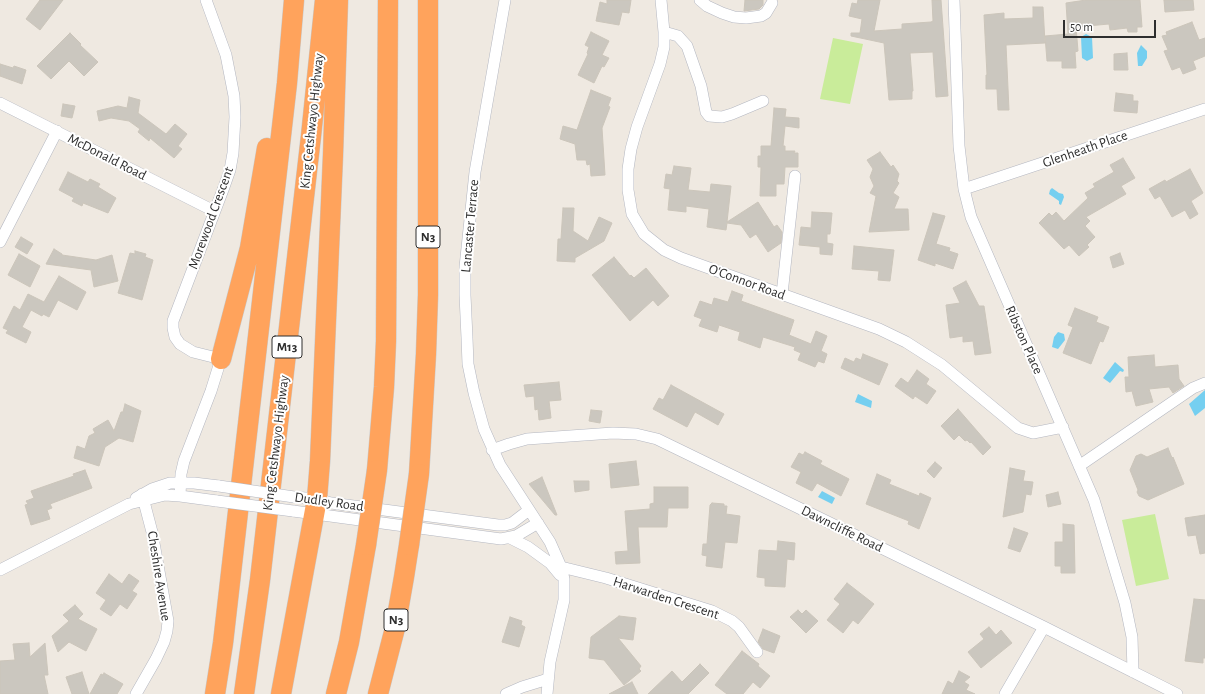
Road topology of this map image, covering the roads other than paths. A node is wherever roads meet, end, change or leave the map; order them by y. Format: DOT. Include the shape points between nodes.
graph roads {
  1 [pos="206,0"];
  2 [pos="283,0"];
  3 [pos="294,0"];
  4 [pos="325,0"];
  5 [pos="338,0"];
  6 [pos="388,0"];
  7 [pos="428,0"];
  8 [pos="505,0"];
  9 [pos="661,0"];
  10 [pos="700,0"];
  11 [pos="954,0"];
  12 [pos="772,3"];
  13 [pos="664,32"];
  14 [pos="763,100"];
  15 [pos="0,103"];
  16 [pos="1205,109"];
  17 [pos="57,132"];
  18 [pos="795,176"];
  19 [pos="964,189"];
  20 [pos="214,211"];
  21 [pos="0,242"];
  22 [pos="782,294"];
  23 [pos="221,359"];
  24 [pos="1205,383"];
  25 [pos="1063,427"];
  26 [pos="492,450"];
  27 [pos="1079,466"];
  28 [pos="180,483"];
  29 [pos="180,496"];
  30 [pos="142,497"];
  31 [pos="315,507"];
  32 [pos="529,510"];
  33 [pos="538,523"];
  34 [pos="510,538"];
  35 [pos="561,567"];
  36 [pos="0,570"];
  37 [pos="564,578"];
  38 [pos="1044,627"];
  39 [pos="757,652"];
  40 [pos="1133,672"];
  41 [pos="548,679"];
  42 [pos="136,694"];
  43 [pos="215,694"];
  44 [pos="244,694"];
  45 [pos="281,694"];
  46 [pos="336,694"];
  47 [pos="378,694"];
  48 [pos="506,694"];
  49 [pos="547,694"];
  50 [pos="1005,694"];
  51 [pos="1177,694"];
  1 -- 20 [label="street, Morewood Crescent" via="226,55 234,90 236,117 230,170"];
  2 -- 23 [label="highway" via="270,129 254,228"];
  3 -- 43 [label="highway, King Cetshwayo Highway / M13" via="288,83"];
  4 -- 44 [label="highway, King Cetshwayo Highway / M13" via="260,580"];
  5 -- 31 [label="highway" via="320,461"];
  6 -- 46 [label="highway, bridge" via="386,340 377,470 349,642"];
  7 -- 47 [label="highway, N3, bridge" via="428,302 419,474 395,628"];
  8 -- 26 [label="street, Lancaster Terrace" via="475,172 465,288 468,364 484,429"];
  9 -- 13 [label="street, O'Connor Road"];
  10 -- 12 [label="street" via="722,13 746,18 761,16"];
  11 -- 19 [label="street, Ribston Place" via="958,146"];
  13 -- 14 [label="street" via="678,36 687,46 702,86 704,106 709,116 722,117"];
  13 -- 22 [label="street, O'Connor Road" via="660,64 631,149 628,190 632,214 644,234 664,250"];
  15 -- 17 [label="street, McDonald Road"];
  16 -- 19 [label="street, Glenheath Place"];
  17 -- 20 [label="street, McDonald Road"];
  17 -- 21 [label="street"];
  18 -- 22 [label="street"];
  19 -- 25 [label="street, Ribston Place" via="977,233"];
  20 -- 23 [label="street, Morewood Crescent" via="176,312 173,328 175,337 184,348"];
  22 -- 25 [label="street, O'Connor Road" via="879,329 906,342 942,365 1018,428 1033,433"];
  23 -- 28 [label="street" via="189,448"];
  24 -- 27 [label="street" via="1193,388"];
  25 -- 27 [label="street, Ribston Place"];
  26 -- 32 [label="street"];
  26 -- 38 [label="street, Dawncliffe Road" via="527,439 636,434 657,439"];
  27 -- 40 [label="street, Ribston Place" via="1094,500 1125,603 1132,637"];
  28 -- 29 [label="street"];
  28 -- 30 [label="street, Dudley Road" via="160,485"];
  28 -- 31 [label="street, Dudley Road, bridge" via="294,497"];
  29 -- 30 [label="street, Dudley Road"];
  29 -- 31 [label="street, Dudley Road, bridge" via="293,511"];
  30 -- 36 [label="street, Dudley Road"];
  30 -- 42 [label="street, Cheshire Avenue" via="152,532 168,621 164,642"];
  31 -- 32 [label="street, Dudley Road" via="338,504 498,525 512,523"];
  31 -- 34 [label="street, Dudley Road" via="501,539"];
  31 -- 45 [label="highway"];
  32 -- 33 [label="street"];
  33 -- 34 [label="street, Dudley Road" via="522,534"];
  33 -- 35 [label="street"];
  34 -- 37 [label="street, Dudley Road" via="550,563"];
  35 -- 37 [label="street"];
  35 -- 39 [label="street, Harwarden Crescent" via="606,578 712,611 739,627"];
  37 -- 41 [label="street" via="564,600 552,648"];
  38 -- 40 [label="street, Dawncliffe Road"];
  38 -- 50 [label="street"];
  40 -- 51 [label="street, Dawncliffe Road"];
  41 -- 48 [label="street"];
  41 -- 49 [label="street"];
}
